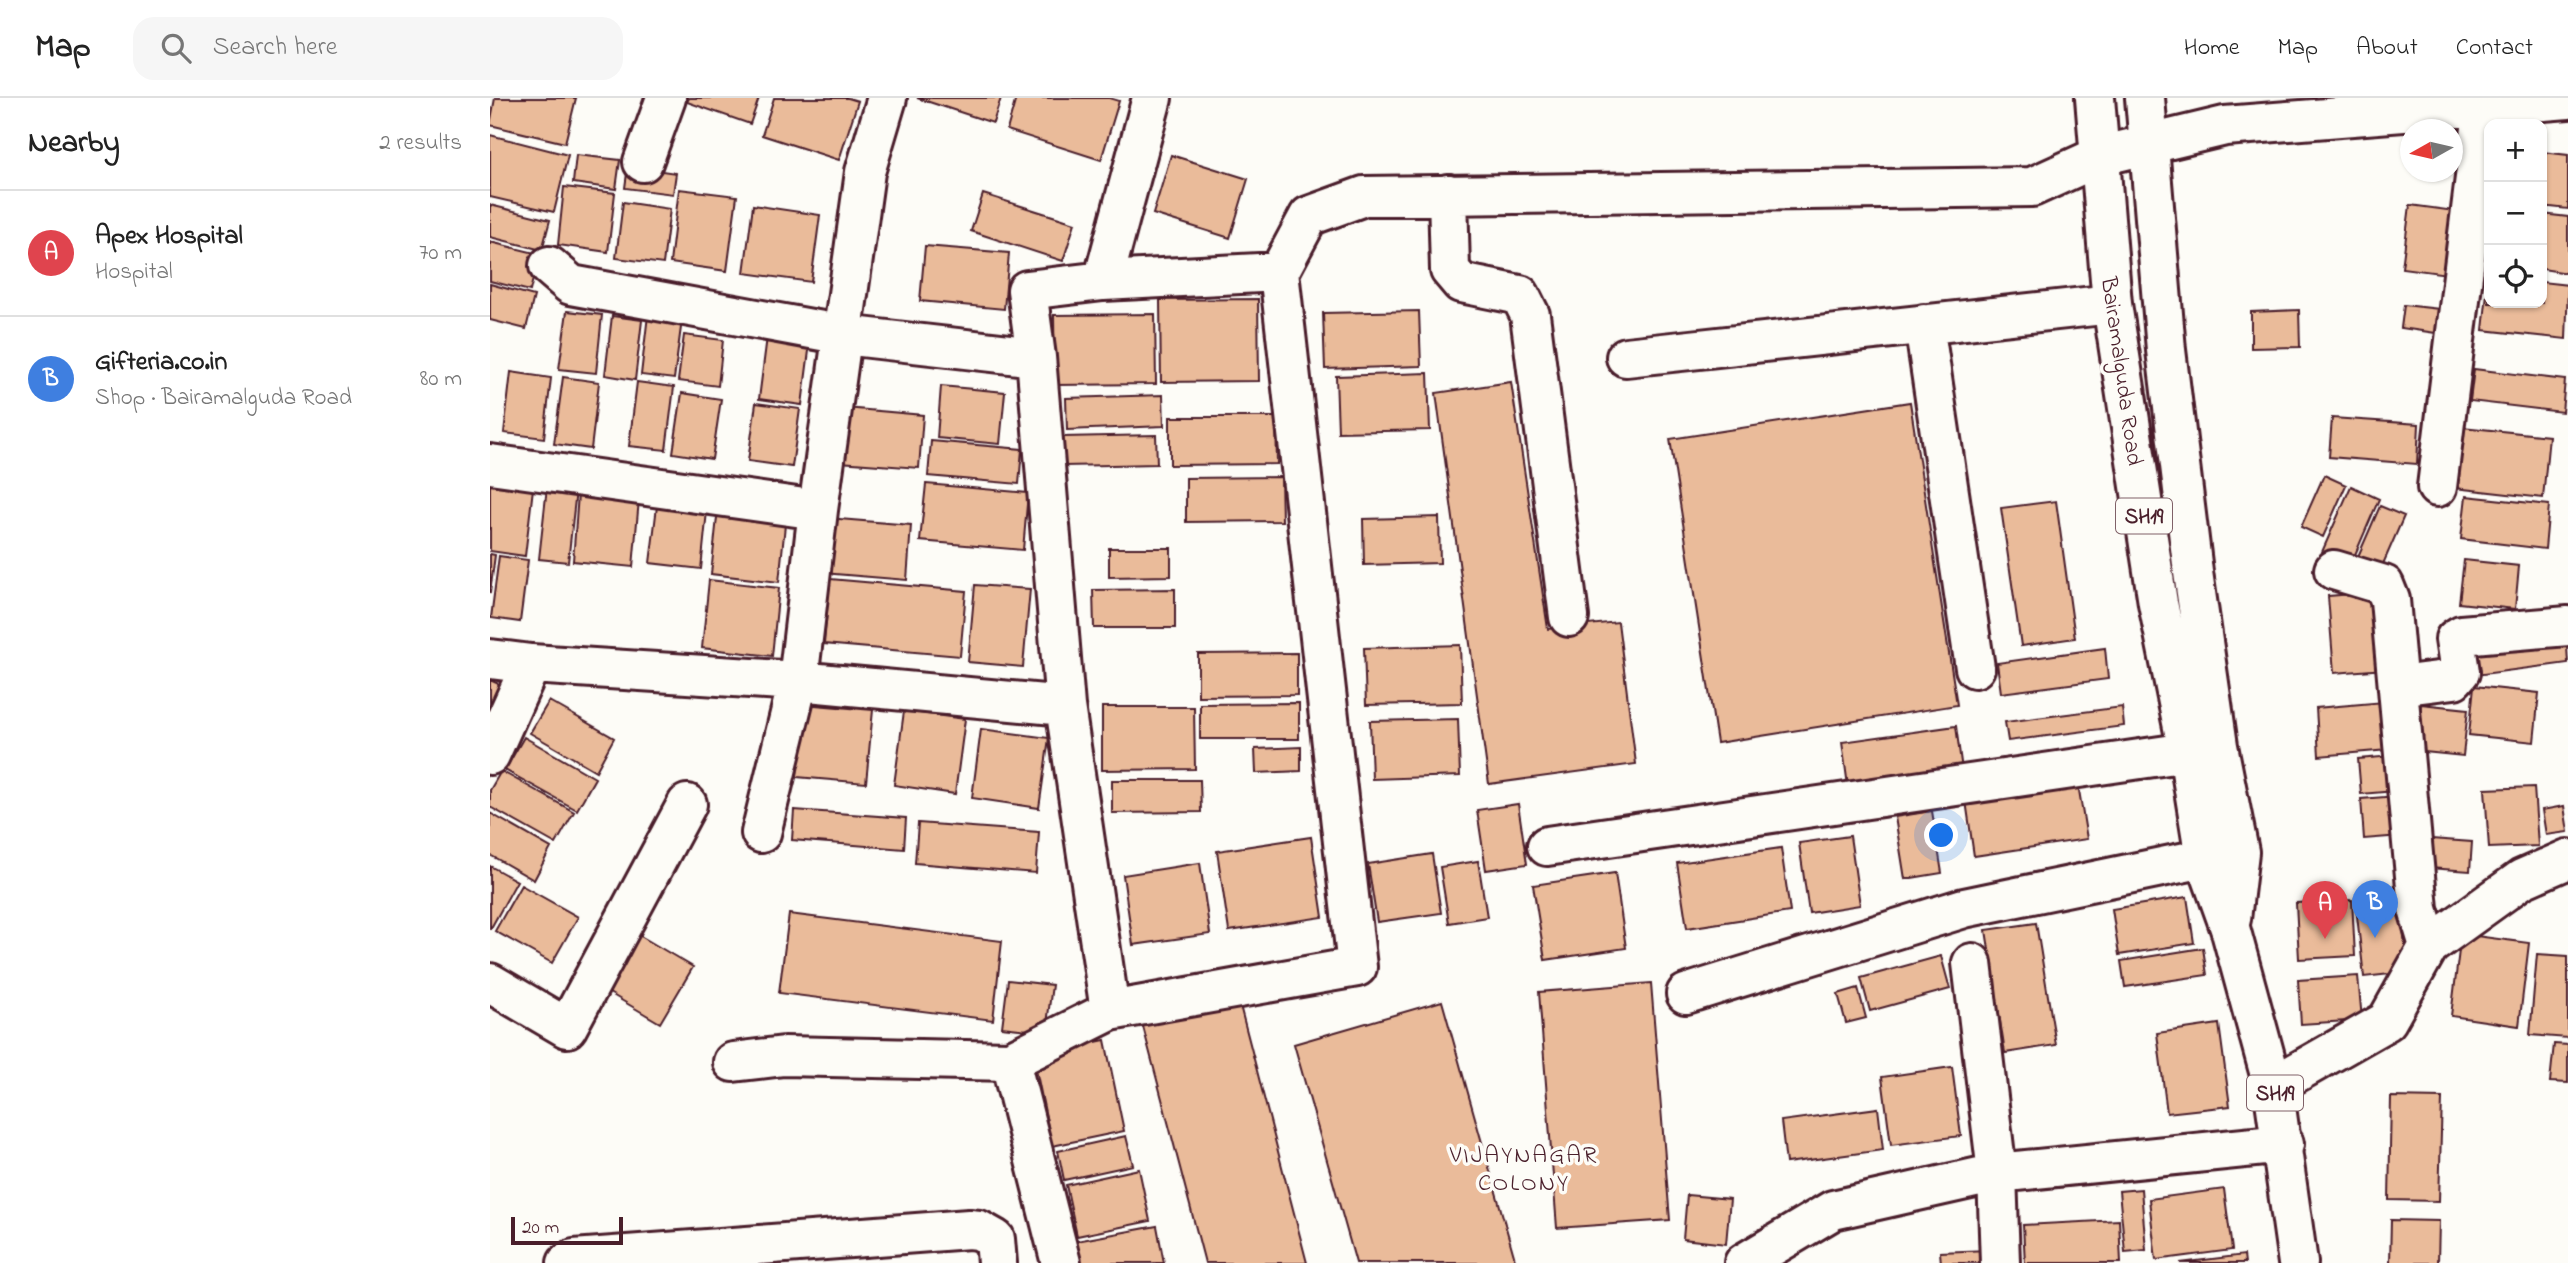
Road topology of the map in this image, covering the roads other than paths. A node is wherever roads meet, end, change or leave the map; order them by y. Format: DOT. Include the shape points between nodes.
graph roads {
  1 [pos="666,98"];
  2 [pos="887,98"];
  3 [pos="1152,98"];
  4 [pos="2095,98"];
  5 [pos="2145,98"];
  6 [pos="2568,99"];
  7 [pos="2484,104"];
  8 [pos="2150,142"];
  9 [pos="2100,156"];
  10 [pos="643,162"];
  11 [pos="1448,194"];
  12 [pos="549,266"];
  13 [pos="1279,272"];
  14 [pos="1103,281"];
  15 [pos="2112,304"];
  16 [pos="1924,324"];
  17 [pos="844,335"];
  18 [pos="1036,357"];
  19 [pos="1626,357"];
  20 [pos="490,464"];
  21 [pos="2437,487"];
  22 [pos="817,510"];
  23 [pos="2334,570"];
  24 [pos="1569,617"];
  25 [pos="2568,626"];
  26 [pos="490,660"];
  27 [pos="531,664"];
  28 [pos="1975,668"];
  29 [pos="798,681"];
  30 [pos="2398,686"];
  31 [pos="1065,706"];
  32 [pos="2188,751"];
  33 [pos="490,755"];
  34 [pos="687,804"];
  35 [pos="761,833"];
  36 [pos="1547,846"];
  37 [pos="2205,858"];
  38 [pos="2568,859"];
  39 [pos="2230,928"];
  40 [pos="2429,946"];
  41 [pos="1972,963"];
  42 [pos="490,983"];
  43 [pos="1686,994"];
  44 [pos="1110,1011"];
  45 [pos="1010,1061"];
  46 [pos="733,1062"];
  47 [pos="2273,1086"];
  48 [pos="2284,1144"];
  49 [pos="1997,1173"];
  50 [pos="567,1263"];
  51 [pos="997,1263"];
  52 [pos="1061,1263"];
  53 [pos="1744,1263"];
  54 [pos="2000,1263"];
  55 [pos="2298,1263"];
  1 -- 10 [label="street"];
  2 -- 17 [label="street" via="865,172"];
  3 -- 14 [label="street"];
  4 -- 9 [label="street, Bairamalguda Road / SH19"];
  5 -- 8 [label="street, Bairamalguda Road / SH19"];
  6 -- 7 [label="street"];
  7 -- 8 [label="street" via="2225,125"];
  7 -- 21 [label="street"];
  8 -- 9 [label="street"];
  8 -- 39 [label="street, Bairamalguda Road / SH19" via="2166,350 2193,572 2218,746 2239,852"];
  9 -- 11 [label="street" via="2032,187"];
  9 -- 15 [label="street, Bairamalguda Road / SH19"];
  11 -- 13 [label="street" via="1364,196 1309,216"];
  11 -- 24 [label="street" via="1450,270 1461,283 1520,295 1530,315"];
  12 -- 17 [label="street" via="571,285"];
  13 -- 14 [label="street"];
  13 -- 44 [label="street" via="1357,967"];
  14 -- 18 [label="street" via="1027,290"];
  15 -- 16 [label="street"];
  15 -- 32 [label="street, Bairamalguda Road / SH19" via="2158,603"];
  16 -- 19 [label="street"];
  16 -- 28 [label="street"];
  17 -- 18 [label="street"];
  17 -- 22 [label="street"];
  18 -- 31 [label="street"];
  20 -- 22 [label="street"];
  22 -- 29 [label="street"];
  23 -- 30 [label="street" via="2384,585 2390,600"];
  25 -- 30 [label="street" via="2461,635 2455,639 2460,672 2454,679"];
  26 -- 27 [label="street"];
  27 -- 29 [label="street"];
  27 -- 33 [label="street"];
  29 -- 31 [label="street"];
  29 -- 35 [label="street"];
  30 -- 40 [label="street" via="2418,909"];
  31 -- 44 [label="street"];
  32 -- 36 [label="street"];
  32 -- 37 [label="street, Bairamalguda Road / SH19"];
  34 -- 42 [label="street" via="567,1028"];
  37 -- 39 [label="street, Bairamalguda Road / SH19"];
  37 -- 43 [label="street" via="1964,908"];
  38 -- 40 [label="street" via="2522,879"];
  39 -- 47 [label="street, Bairamalguda Road / SH19"];
  40 -- 47 [label="street" via="2386,1021"];
  41 -- 49 [label="street"];
  44 -- 45 [label="street"];
  45 -- 46 [label="street" via="784,1056"];
  45 -- 52 [label="street"];
  47 -- 48 [label="street, Bairamalguda Road / SH19"];
  48 -- 49 [label="street"];
  48 -- 55 [label="street, Bairamalguda Road / SH19"];
  49 -- 53 [label="street" via="1833,1210"];
  49 -- 54 [label="street"];
  50 -- 51 [label="street" via="968,1229 995,1239"];
}
